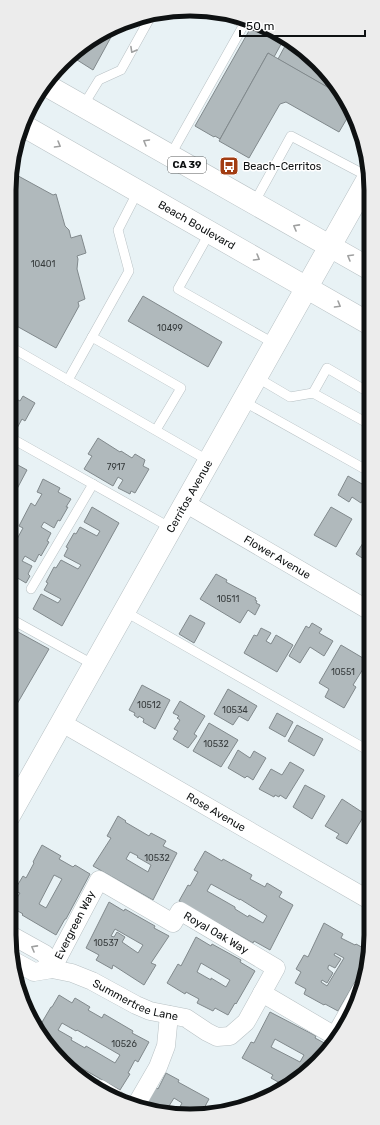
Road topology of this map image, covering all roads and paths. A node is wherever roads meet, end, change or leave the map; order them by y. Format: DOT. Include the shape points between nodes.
graph roads {
  1 [pos="148,21"];
  2 [pos="245,25"];
  3 [pos="51,85"];
  4 [pos="83,106"];
  5 [pos="27,128"];
  6 [pos="170,156"];
  7 [pos="364,174"];
  8 [pos="364,186"];
  9 [pos="138,191"];
  10 [pos="254,203"];
  11 [pos="210,232"];
  12 [pos="330,246"];
  13 [pos="364,266"];
  14 [pos="307,287"];
  15 [pos="364,320"];
  16 [pos="92,337"];
  17 [pos="275,344"];
  18 [pos="16,350"];
  19 [pos="256,377"];
  20 [pos="68,380"];
  21 [pos="364,390"];
  22 [pos="313,392"];
  23 [pos="243,401"];
  24 [pos="364,421"];
  25 [pos="156,430"];
  26 [pos="16,441"];
  27 [pos="209,461"];
  28 [pos="364,469"];
  29 [pos="93,484"];
  30 [pos="185,503"];
  31 [pos="171,528"];
  32 [pos="31,589"];
  33 [pos="364,607"];
  34 [pos="124,611"];
  35 [pos="16,622"];
  36 [pos="94,665"];
  37 [pos="62,723"];
  38 [pos="364,748"];
  39 [pos="17,783"];
  40 [pos="99,880"];
  41 [pos="364,897"];
  42 [pos="16,938"];
  43 [pos="18,963"];
  44 [pos="276,968"];
  45 [pos="52,969"];
  46 [pos="262,993"];
  47 [pos="169,1015"];
  48 [pos="333,1035"];
  49 [pos="138,1101"];
  1 -- 4 [label="lane, one-way" via="121,70 99,80"];
  2 -- 6 [label="lane"];
  3 -- 4 [label="main road, CA 39"];
  6 -- 4 [label="main road, CA 39, one-way"];
  5 -- 9 [label="main road, Beach Boulevard, one-way"];
  6 -- 10 [label="main road, CA 39"];
  7 -- 10 [label="lane" via="291,136"];
  8 -- 12 [label="main road, Cerritos Avenue"];
  9 -- 11 [label="main road, Beach Boulevard"];
  9 -- 16 [label="lane" via="118,230 129,271"];
  12 -- 10 [label="main road, CA 39, one-way"];
  11 -- 14 [label="main road, Beach Boulevard, one-way"];
  11 -- 17 [label="lane" via="178,289"];
  13 -- 12 [label="main road, CA 39, one-way"];
  12 -- 14 [label="main road, Cerritos Avenue"];
  14 -- 15 [label="main road, Beach Boulevard, one-way"];
  14 -- 17 [label="main road, Cerritos Avenue"];
  16 -- 20 [label="lane"];
  16 -- 25 [label="lane" via="180,388"];
  17 -- 19 [label="main road, Cerritos Avenue"];
  18 -- 20 [label="lane"];
  19 -- 22 [label="lane" via="290,397"];
  19 -- 23 [label="main road, Cerritos Avenue"];
  20 -- 25 [label="lane"];
  21 -- 22 [label="lane" via="327,368"];
  22 -- 24 [label="lane"];
  23 -- 27 [label="main road, Cerritos Avenue"];
  23 -- 28 [label="lane"];
  25 -- 27 [label="lane"];
  26 -- 29 [label="lane"];
  27 -- 30 [label="main road, Cerritos Avenue"];
  29 -- 31 [label="lane"];
  29 -- 32 [label="lane"];
  30 -- 31 [label="main road, Cerritos Avenue"];
  30 -- 33 [label="street, Flower Avenue"];
  31 -- 34 [label="main road, Cerritos Avenue"];
  34 -- 36 [label="main road, Cerritos Avenue"];
  34 -- 38 [label="lane"];
  35 -- 36 [label="lane"];
  36 -- 37 [label="main road, Cerritos Avenue"];
  37 -- 39 [label="main road, Cerritos Avenue"];
  37 -- 41 [label="street, Rose Avenue"];
  40 -- 44 [label="street, Royal Oak Way" via="173,923 180,911"];
  40 -- 45 [label="street, Evergreen Way"];
  45 -- 42 [label="street, one-way" via="45,954"];
  43 -- 45 [label="street, Summertree Lane" via="34,972"];
  44 -- 46 [label="street, Summertree Lane"];
  45 -- 47 [label="street, Summertree Lane" via="92,981 136,1005"];
  46 -- 47 [label="street, Summertree Lane" via="246,1022 230,1036 217,1037 186,1018"];
  46 -- 48 [label="street"];
  47 -- 49 [label="street" via="166,1046 158,1067"];
}
